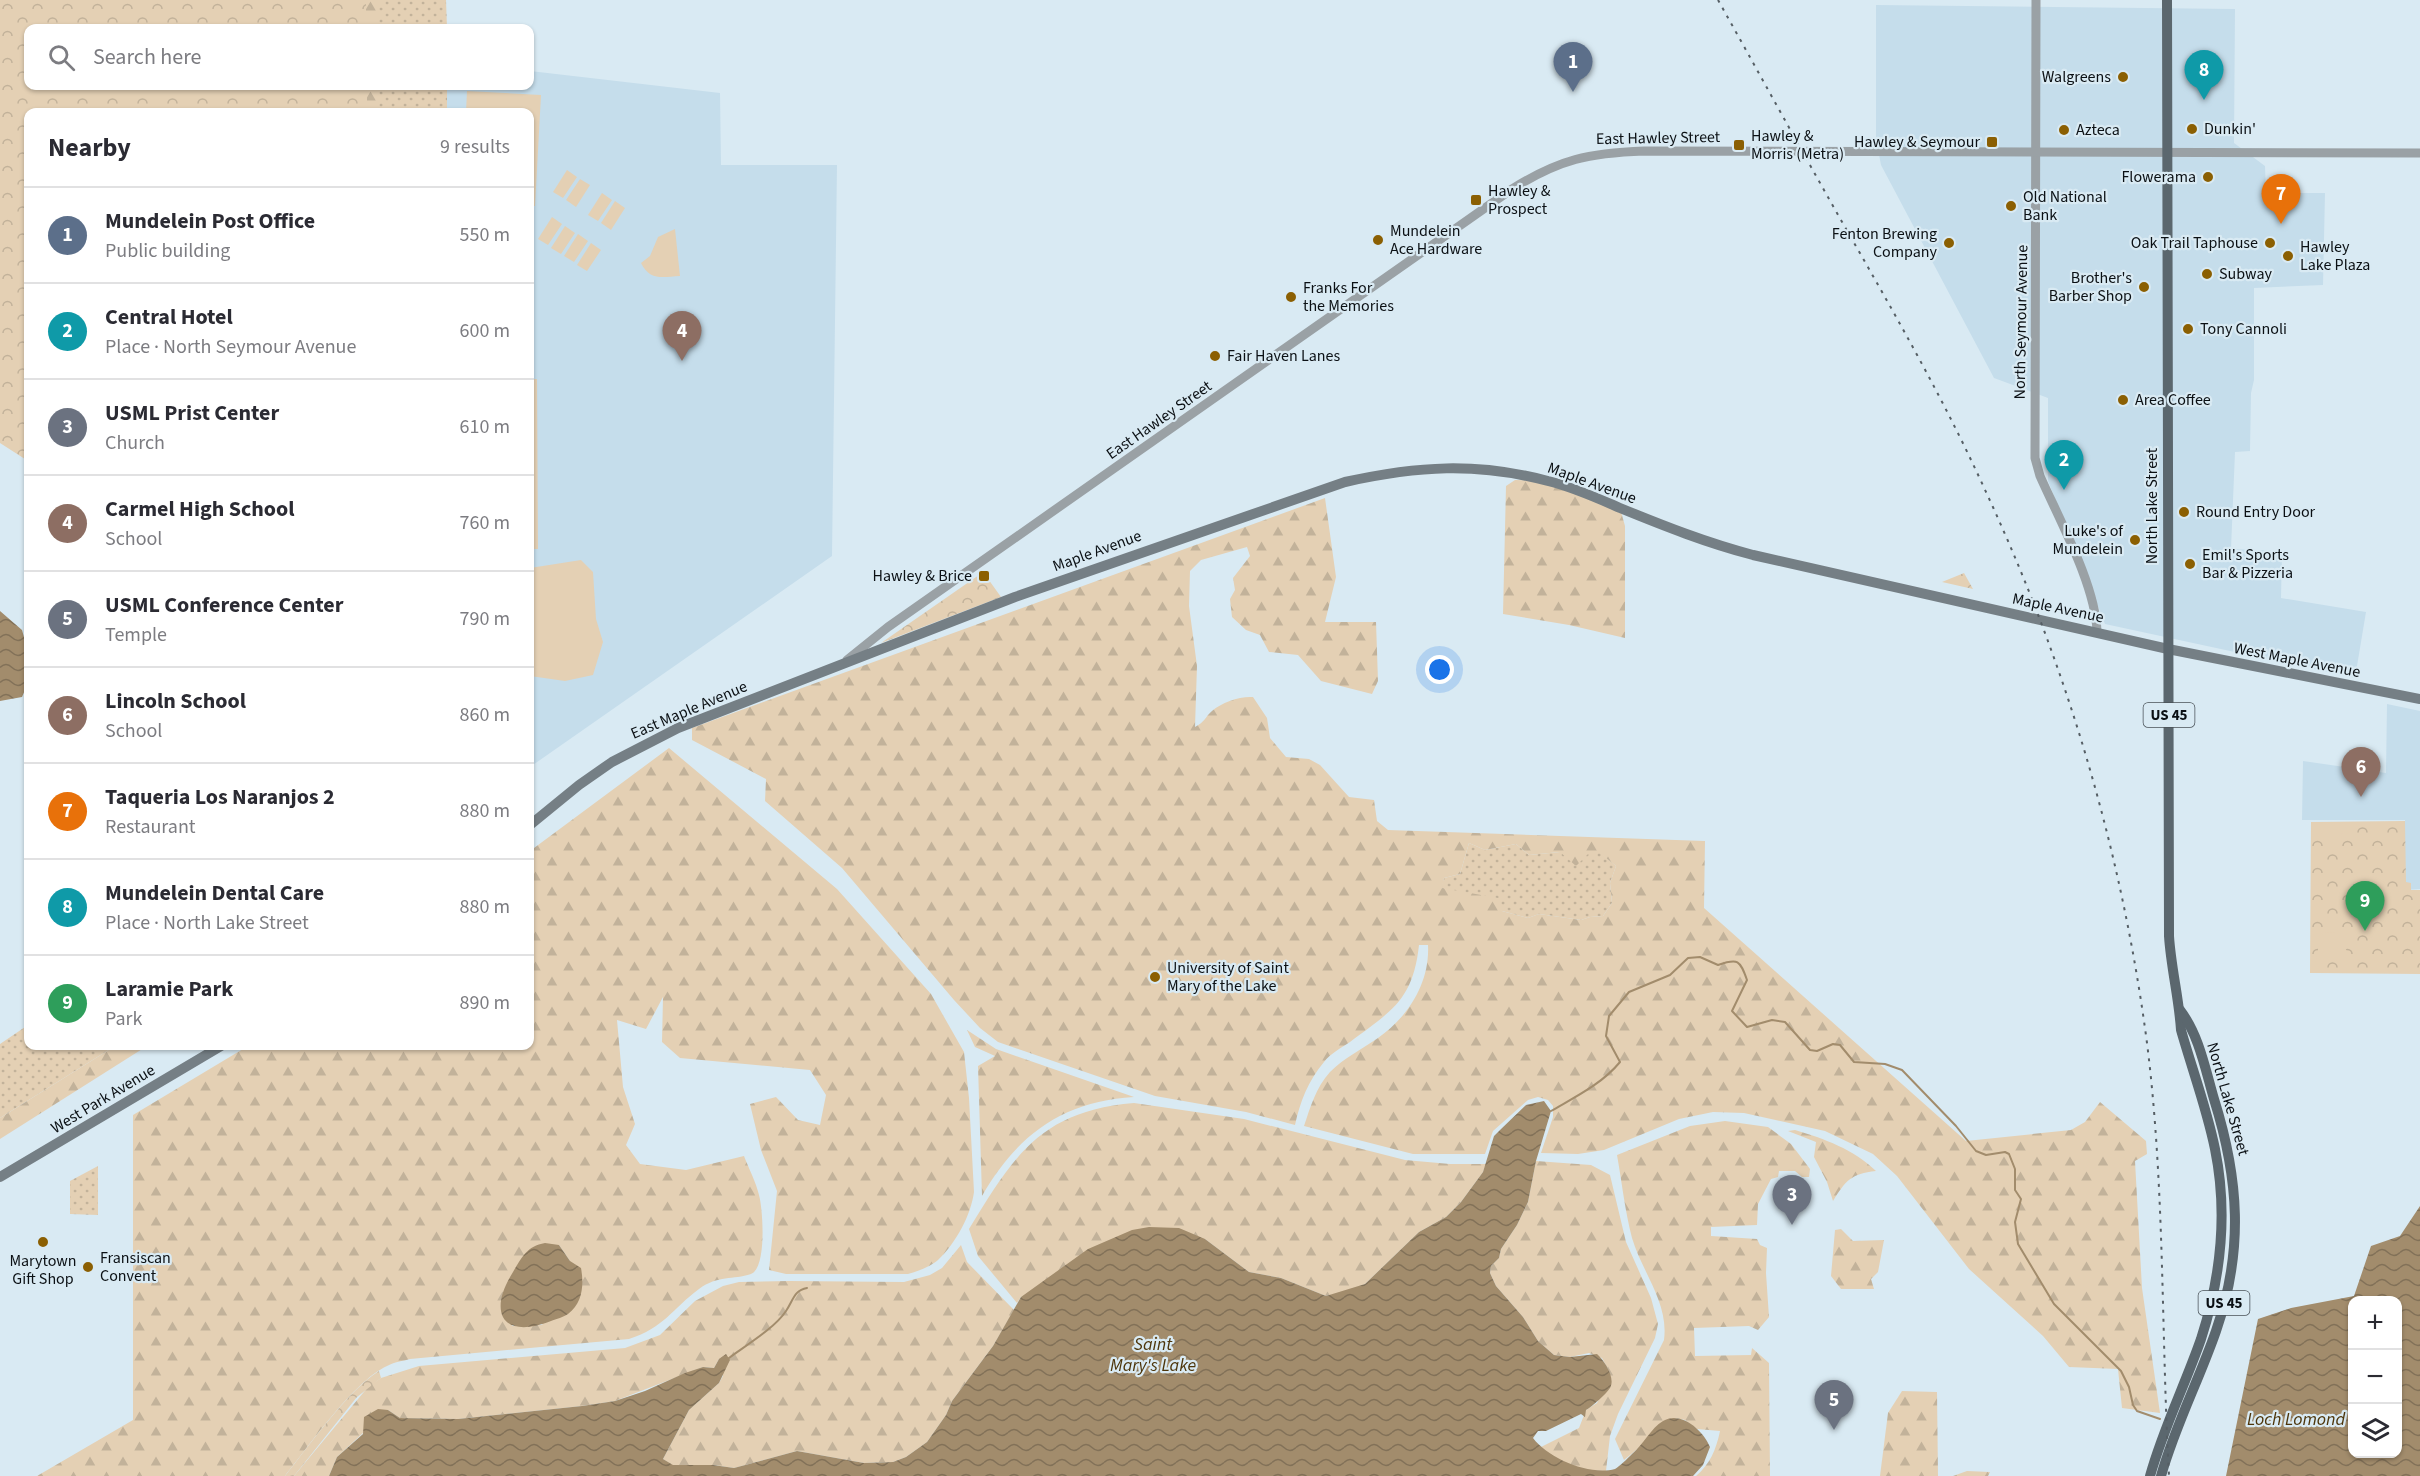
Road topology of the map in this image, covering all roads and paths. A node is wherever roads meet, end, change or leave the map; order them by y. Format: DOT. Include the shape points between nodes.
graph roads {
  1 [pos="2036,0"];
  2 [pos="2167,0"];
  3 [pos="2037,153"];
  4 [pos="2420,153"];
  5 [pos="2166,154"];
  6 [pos="2097,632"];
  7 [pos="2168,649"];
  8 [pos="843,664"];
  9 [pos="2420,699"];
  10 [pos="534,822"];
  11 [pos="2180,1010"];
  12 [pos="214,1050"];
  13 [pos="0,1178"];
  14 [pos="2150,1476"];
  15 [pos="2161,1476"];
  1 -- 3 [label="street, North Seymour Avenue"];
  2 -- 5 [label="main road, North Lake Street / US 45"];
  3 -- 5 [label="street, East Hawley Street"];
  3 -- 6 [label="street, North Seymour Avenue" via="2035,458 2088,589"];
  3 -- 8 [label="street, East Hawley Street" via="1631,151 1591,154 1548,168 1512,189 897,621"];
  4 -- 5 [label="street, East Hawley Street"];
  5 -- 7 [label="main road, North Lake Street / US 45"];
  6 -- 7 [label="main road, Maple Avenue"];
  6 -- 8 [label="main road, Maple Avenue" via="1733,550 1549,481 1451,467 1385,472 1345,482 1100,565"];
  7 -- 9 [label="main road, West Maple Avenue"];
  7 -- 11 [label="main road, North Lake Street / US 45" via="2169,936"];
  8 -- 10 [label="main road, East Maple Avenue" via="650,741 612,762"];
  11 -- 14 [label="main road, North Lake Street / US 45" via="2181,1030 2215,1148 2222,1229 2217,1277 2207,1318"];
  11 -- 15 [label="main road, North Lake Street / US 45" via="2192,1026 2225,1134 2236,1228 2232,1269 2221,1314"];
  12 -- 13 [label="main road, West Park Avenue"];
}
